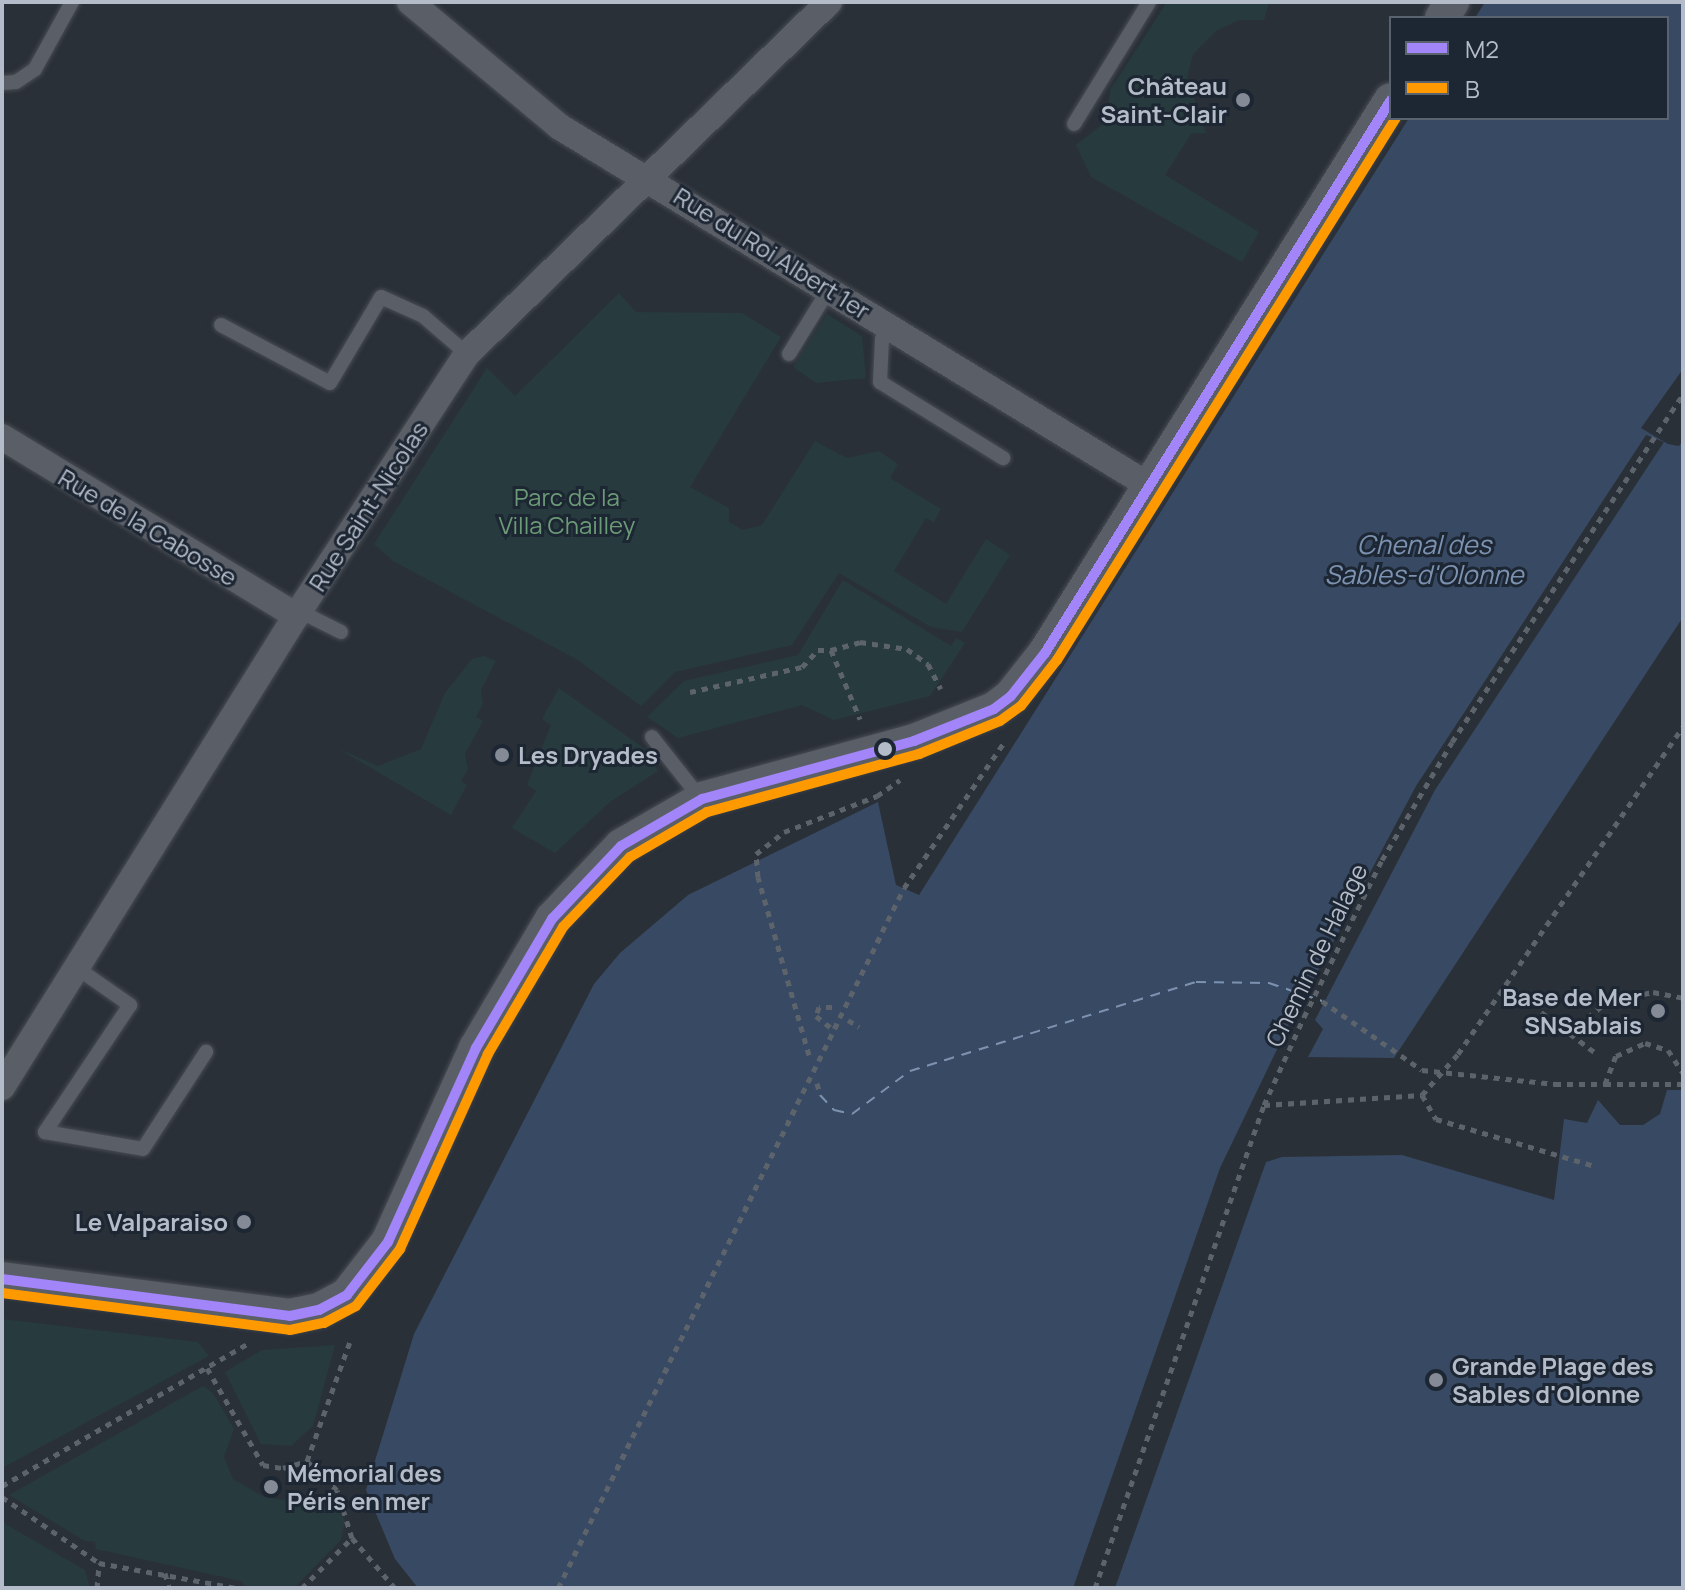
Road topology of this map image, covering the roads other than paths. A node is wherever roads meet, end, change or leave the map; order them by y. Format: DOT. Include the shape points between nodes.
graph roads {
  1 [pos="72,2"];
  2 [pos="410,2"];
  3 [pos="829,2"];
  4 [pos="1149,2"];
  5 [pos="2,83"];
  6 [pos="1389,103"];
  7 [pos="1074,124"];
  8 [pos="648,176"];
  9 [pos="829,289"];
  10 [pos="221,325"];
  11 [pos="889,326"];
  12 [pos="467,354"];
  13 [pos="789,354"];
  14 [pos="2,437"];
  15 [pos="1003,458"];
  16 [pos="1148,485"];
  17 [pos="297,614"];
  18 [pos="341,632"];
  19 [pos="652,737"];
  20 [pos="702,799"];
  21 [pos="77,968"];
  22 [pos="206,1052"];
  23 [pos="2,1087"];
  24 [pos="2,1279"];
  1 -- 5 [label="lane" via="35,69 16,82"];
  2 -- 8 [label="street, Rue du Roi Albert 1er" via="560,127"];
  3 -- 8 [label="street, Rue Saint-Nicolas"];
  4 -- 7 [label="lane"];
  6 -- 16 [label="street"];
  8 -- 9 [label="street, Rue du Roi Albert 1er"];
  8 -- 12 [label="street, Rue Saint-Nicolas"];
  9 -- 11 [label="street, Rue du Roi Albert 1er"];
  9 -- 13 [label="lane"];
  10 -- 12 [label="lane" via="330,383 381,297 423,316"];
  11 -- 15 [label="lane" via="882,339 880,382"];
  11 -- 16 [label="street, Rue du Roi Albert 1er"];
  12 -- 17 [label="street, Rue Saint-Nicolas"];
  14 -- 17 [label="street, Rue de la Cabosse"];
  16 -- 20 [label="street" via="1045,653 994,709 914,741"];
  17 -- 18 [label="lane"];
  17 -- 21 [label="street, Rue Saint-Nicolas"];
  19 -- 20 [label="lane"];
  20 -- 24 [label="street" via="621,846 552,919 476,1048 388,1242 347,1295 319,1310 290,1316"];
  21 -- 22 [label="lane" via="130,1005 45,1132 143,1149"];
  21 -- 23 [label="street, Rue Saint-Nicolas"];
}
